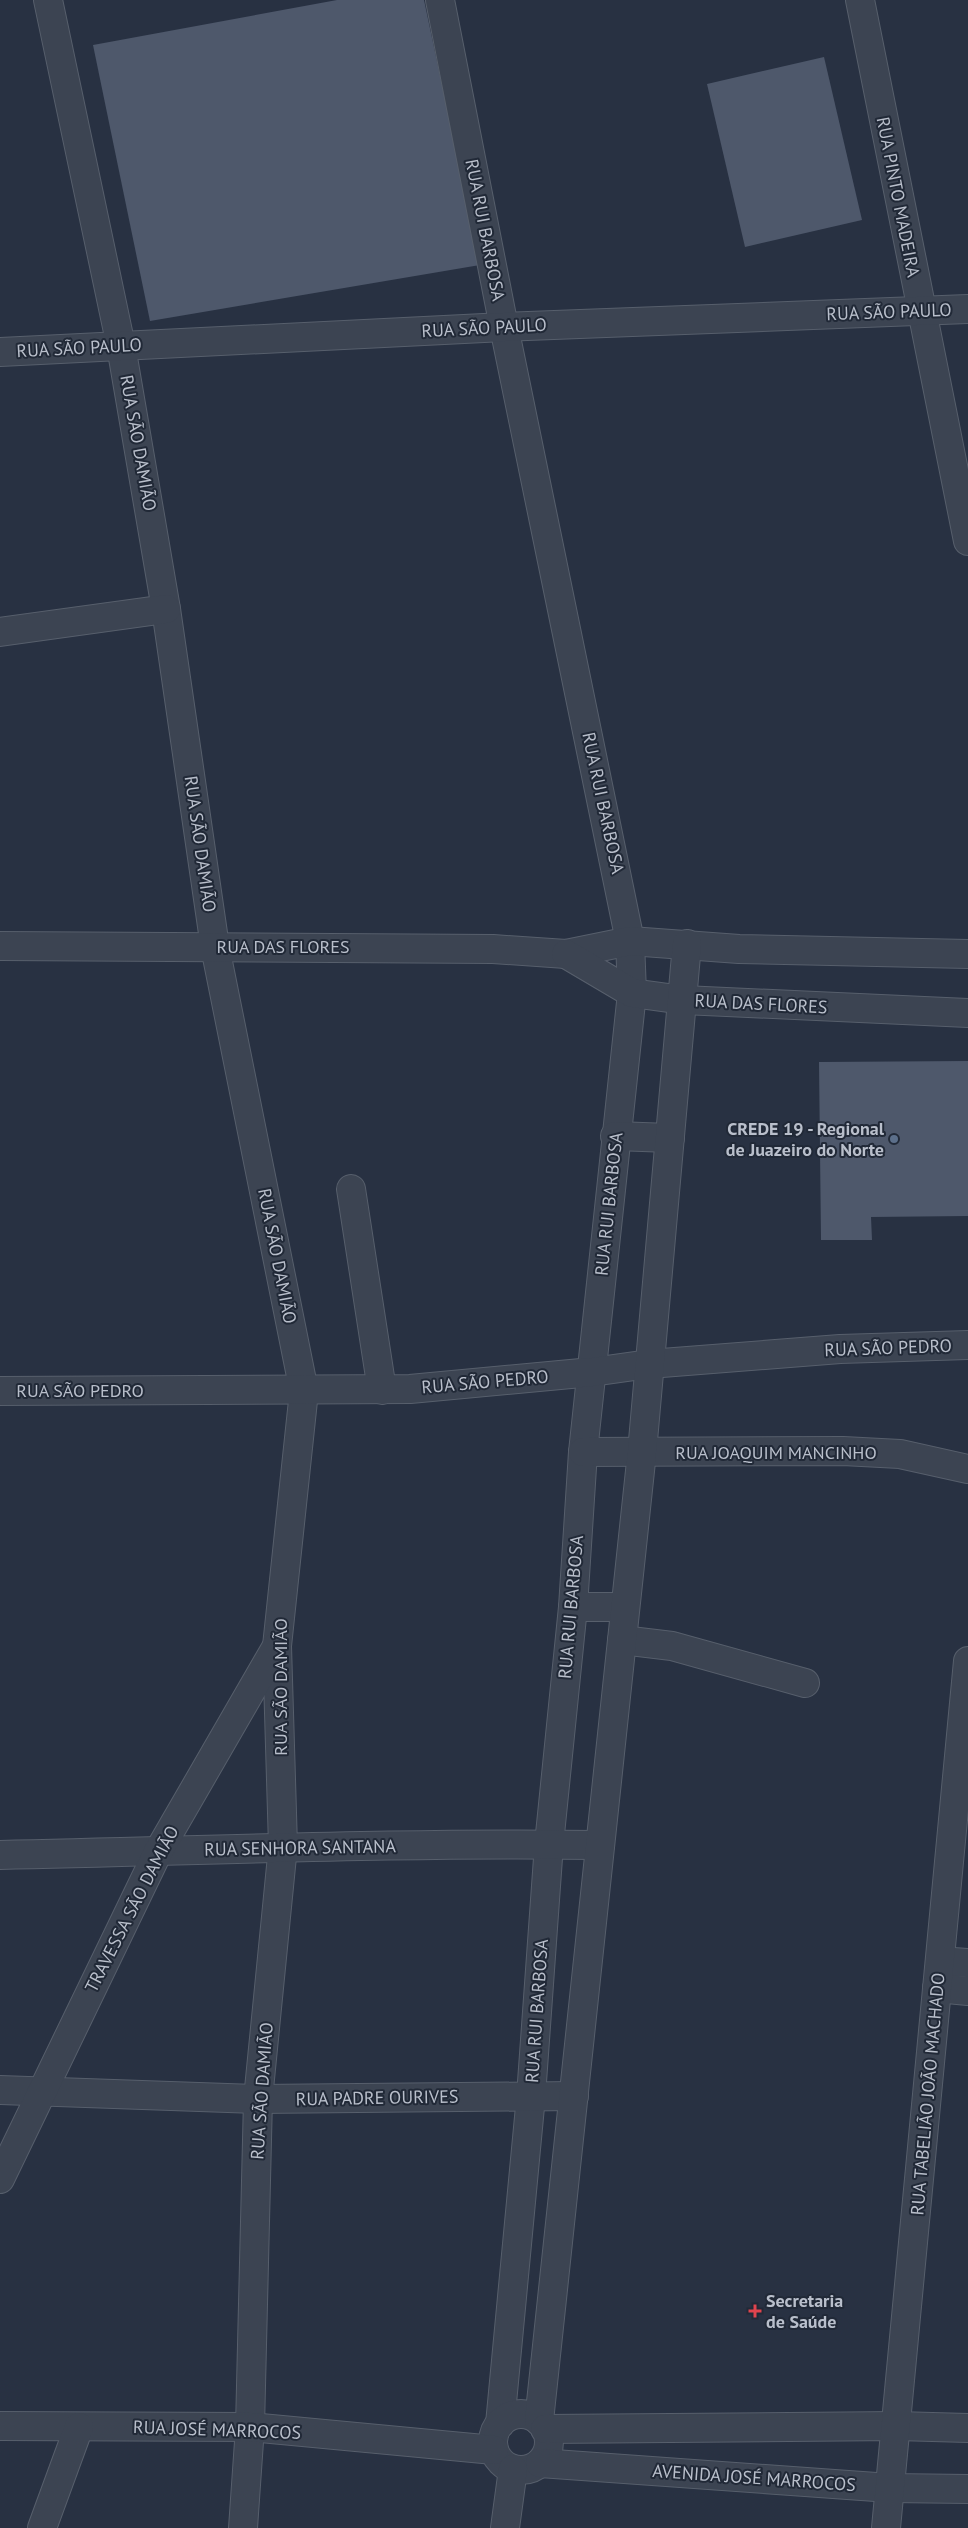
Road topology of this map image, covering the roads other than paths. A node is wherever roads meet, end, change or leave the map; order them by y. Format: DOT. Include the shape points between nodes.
graph roads {
  1 [pos="48,0"];
  2 [pos="440,0"];
  3 [pos="860,0"];
  4 [pos="968,309"];
  5 [pos="921,311"];
  6 [pos="504,327"];
  7 [pos="121,346"];
  8 [pos="0,352"];
  9 [pos="968,541"];
  10 [pos="166,609"];
  11 [pos="0,632"];
  12 [pos="630,941"];
  13 [pos="688,944"];
  14 [pos="0,946"];
  15 [pos="215,947"];
  16 [pos="566,954"];
  17 [pos="968,954"];
  18 [pos="632,994"];
  19 [pos="683,1000"];
  20 [pos="968,1013"];
  21 [pos="615,1136"];
  22 [pos="670,1138"];
  23 [pos="351,1189"];
  24 [pos="968,1345"];
  25 [pos="649,1364"];
  26 [pos="592,1372"];
  27 [pos="382,1390"];
  28 [pos="0,1391"];
  29 [pos="304,1391"];
  30 [pos="583,1452"];
  31 [pos="642,1452"];
  32 [pos="968,1469"];
  33 [pos="573,1607"];
  34 [pos="625,1607"];
  35 [pos="622,1640"];
  36 [pos="277,1646"];
  37 [pos="968,1661"];
  38 [pos="805,1683"];
  39 [pos="549,1844"];
  40 [pos="600,1845"];
  41 [pos="283,1846"];
  42 [pos="158,1852"];
  43 [pos="0,1855"];
  44 [pos="940,1961"];
  45 [pos="968,1963"];
  46 [pos="937,1988"];
  47 [pos="968,1991"];
  48 [pos="0,2090"];
  49 [pos="43,2092"];
  50 [pos="531,2096"];
  51 [pos="574,2096"];
  52 [pos="258,2100"];
  53 [pos="0,2179"];
  54 [pos="542,2425"];
  55 [pos="0,2426"];
  56 [pos="897,2426"];
  57 [pos="78,2427"];
  58 [pos="250,2427"];
  59 [pos="968,2428"];
  60 [pos="497,2437"];
  61 [pos="540,2463"];
  62 [pos="513,2469"];
  63 [pos="890,2488"];
  64 [pos="968,2489"];
  65 [pos="42,2528"];
  66 [pos="243,2528"];
  67 [pos="505,2528"];
  68 [pos="886,2528"];
  1 -- 7 [label="street, RUA SÃO DAMIÃO"];
  2 -- 6 [label="street, RUA RUI BARBOSA"];
  3 -- 5 [label="street, RUA PINTO MADEIRA"];
  4 -- 5 [label="street, RUA SÃO PAULO"];
  5 -- 6 [label="street, RUA SÃO PAULO"];
  5 -- 9 [label="street, RUA PINTO MADEIRA"];
  6 -- 7 [label="street, RUA SÃO PAULO"];
  6 -- 12 [label="street, RUA RUI BARBOSA"];
  7 -- 8 [label="street, RUA SÃO PAULO"];
  7 -- 10 [label="street, RUA SÃO DAMIÃO"];
  10 -- 11 [label="street"];
  10 -- 15 [label="street, RUA SÃO DAMIÃO"];
  12 -- 13 [label="street, RUA DAS FLORES"];
  12 -- 16 [label="street, RUA DAS FLORES"];
  12 -- 18 [label="street, RUA RUI BARBOSA"];
  13 -- 17 [label="street, RUA DAS FLORES" via="739,949"];
  13 -- 19 [label="street"];
  14 -- 15 [label="street, RUA DAS FLORES"];
  15 -- 16 [label="street, RUA DAS FLORES" via="493,948"];
  15 -- 29 [label="street, RUA SÃO DAMIÃO"];
  16 -- 18 [label="street, RUA DAS FLORES"];
  18 -- 19 [label="street, RUA DAS FLORES"];
  18 -- 21 [label="street, RUA RUI BARBOSA"];
  19 -- 20 [label="street, RUA DAS FLORES"];
  19 -- 22 [label="street"];
  21 -- 22 [label="street"];
  21 -- 26 [label="street, RUA RUI BARBOSA"];
  22 -- 25 [label="street"];
  23 -- 27 [label="street"];
  24 -- 25 [label="street, RUA SÃO PEDRO" via="840,1349"];
  25 -- 26 [label="street, RUA SÃO PEDRO"];
  25 -- 31 [label="street"];
  26 -- 27 [label="street, RUA SÃO PEDRO"];
  26 -- 30 [label="street, RUA RUI BARBOSA"];
  27 -- 29 [label="street, RUA SÃO PEDRO"];
  28 -- 29 [label="street, RUA SÃO PEDRO"];
  29 -- 36 [label="street, RUA SÃO DAMIÃO"];
  30 -- 31 [label="street, RUA JOAQUIM MANCINHO"];
  30 -- 33 [label="street, RUA RUI BARBOSA"];
  31 -- 32 [label="street, RUA JOAQUIM MANCINHO" via="843,1451 900,1454"];
  31 -- 34 [label="street"];
  33 -- 34 [label="street"];
  33 -- 39 [label="street, RUA RUI BARBOSA"];
  34 -- 35 [label="street"];
  35 -- 38 [label="street" via="672,1646"];
  35 -- 40 [label="street"];
  36 -- 41 [label="street, RUA SÃO DAMIÃO"];
  36 -- 42 [label="street, TRAVESSA SÃO DAMIÃO"];
  37 -- 44 [label="street, RUA TABELIÃO JOÃO MACHADO"];
  39 -- 40 [label="street, RUA SENHORA SANTANA"];
  39 -- 41 [label="street, RUA SENHORA SANTANA"];
  39 -- 50 [label="street, RUA RUI BARBOSA"];
  40 -- 51 [label="street"];
  41 -- 42 [label="street, RUA SENHORA SANTANA"];
  41 -- 52 [label="street, RUA SÃO DAMIÃO"];
  42 -- 43 [label="street, RUA SENHORA SANTANA"];
  42 -- 49 [label="street, TRAVESSA SÃO DAMIÃO"];
  44 -- 45 [label="street"];
  44 -- 46 [label="street, RUA TABELIÃO JOÃO MACHADO"];
  46 -- 47 [label="street"];
  46 -- 56 [label="street, RUA TABELIÃO JOÃO MACHADO"];
  48 -- 49 [label="street, RUA PADRE OURIVES"];
  49 -- 52 [label="street, RUA PADRE OURIVES"];
  49 -- 53 [label="street, TRAVESSA SÃO DAMIÃO"];
  50 -- 51 [label="street, RUA PADRE OURIVES"];
  50 -- 52 [label="street, RUA PADRE OURIVES"];
  50 -- 60 [label="street, RUA RUI BARBOSA"];
  51 -- 54 [label="street"];
  52 -- 58 [label="street, RUA SÃO DAMIÃO"];
  54 -- 56 [label="street"];
  54 -- 60 [label="street" via="533,2417 516,2415"];
  54 -- 61 [label="street" via="549,2447"];
  55 -- 57 [label="street, RUA JOSÉ MARROCOS"];
  56 -- 59 [label="street"];
  56 -- 63 [label="street, RUA TABELIÃO JOÃO MACHADO"];
  57 -- 58 [label="street, RUA JOSÉ MARROCOS"];
  57 -- 65 [label="street"];
  58 -- 60 [label="street, RUA JOSÉ MARROCOS"];
  58 -- 66 [label="street, RUA SÃO DAMIÃO"];
  60 -- 62 [label="street" via="498,2458"];
  61 -- 62 [label="street, AVENIDA JOSÉ MARROCOS" via="522,2470"];
  61 -- 63 [label="street, AVENIDA JOSÉ MARROCOS"];
  62 -- 67 [label="street"];
  63 -- 64 [label="street, AVENIDA JOSÉ MARROCOS"];
  63 -- 68 [label="street, RUA TABELIÃO JOÃO MACHADO"];
}
